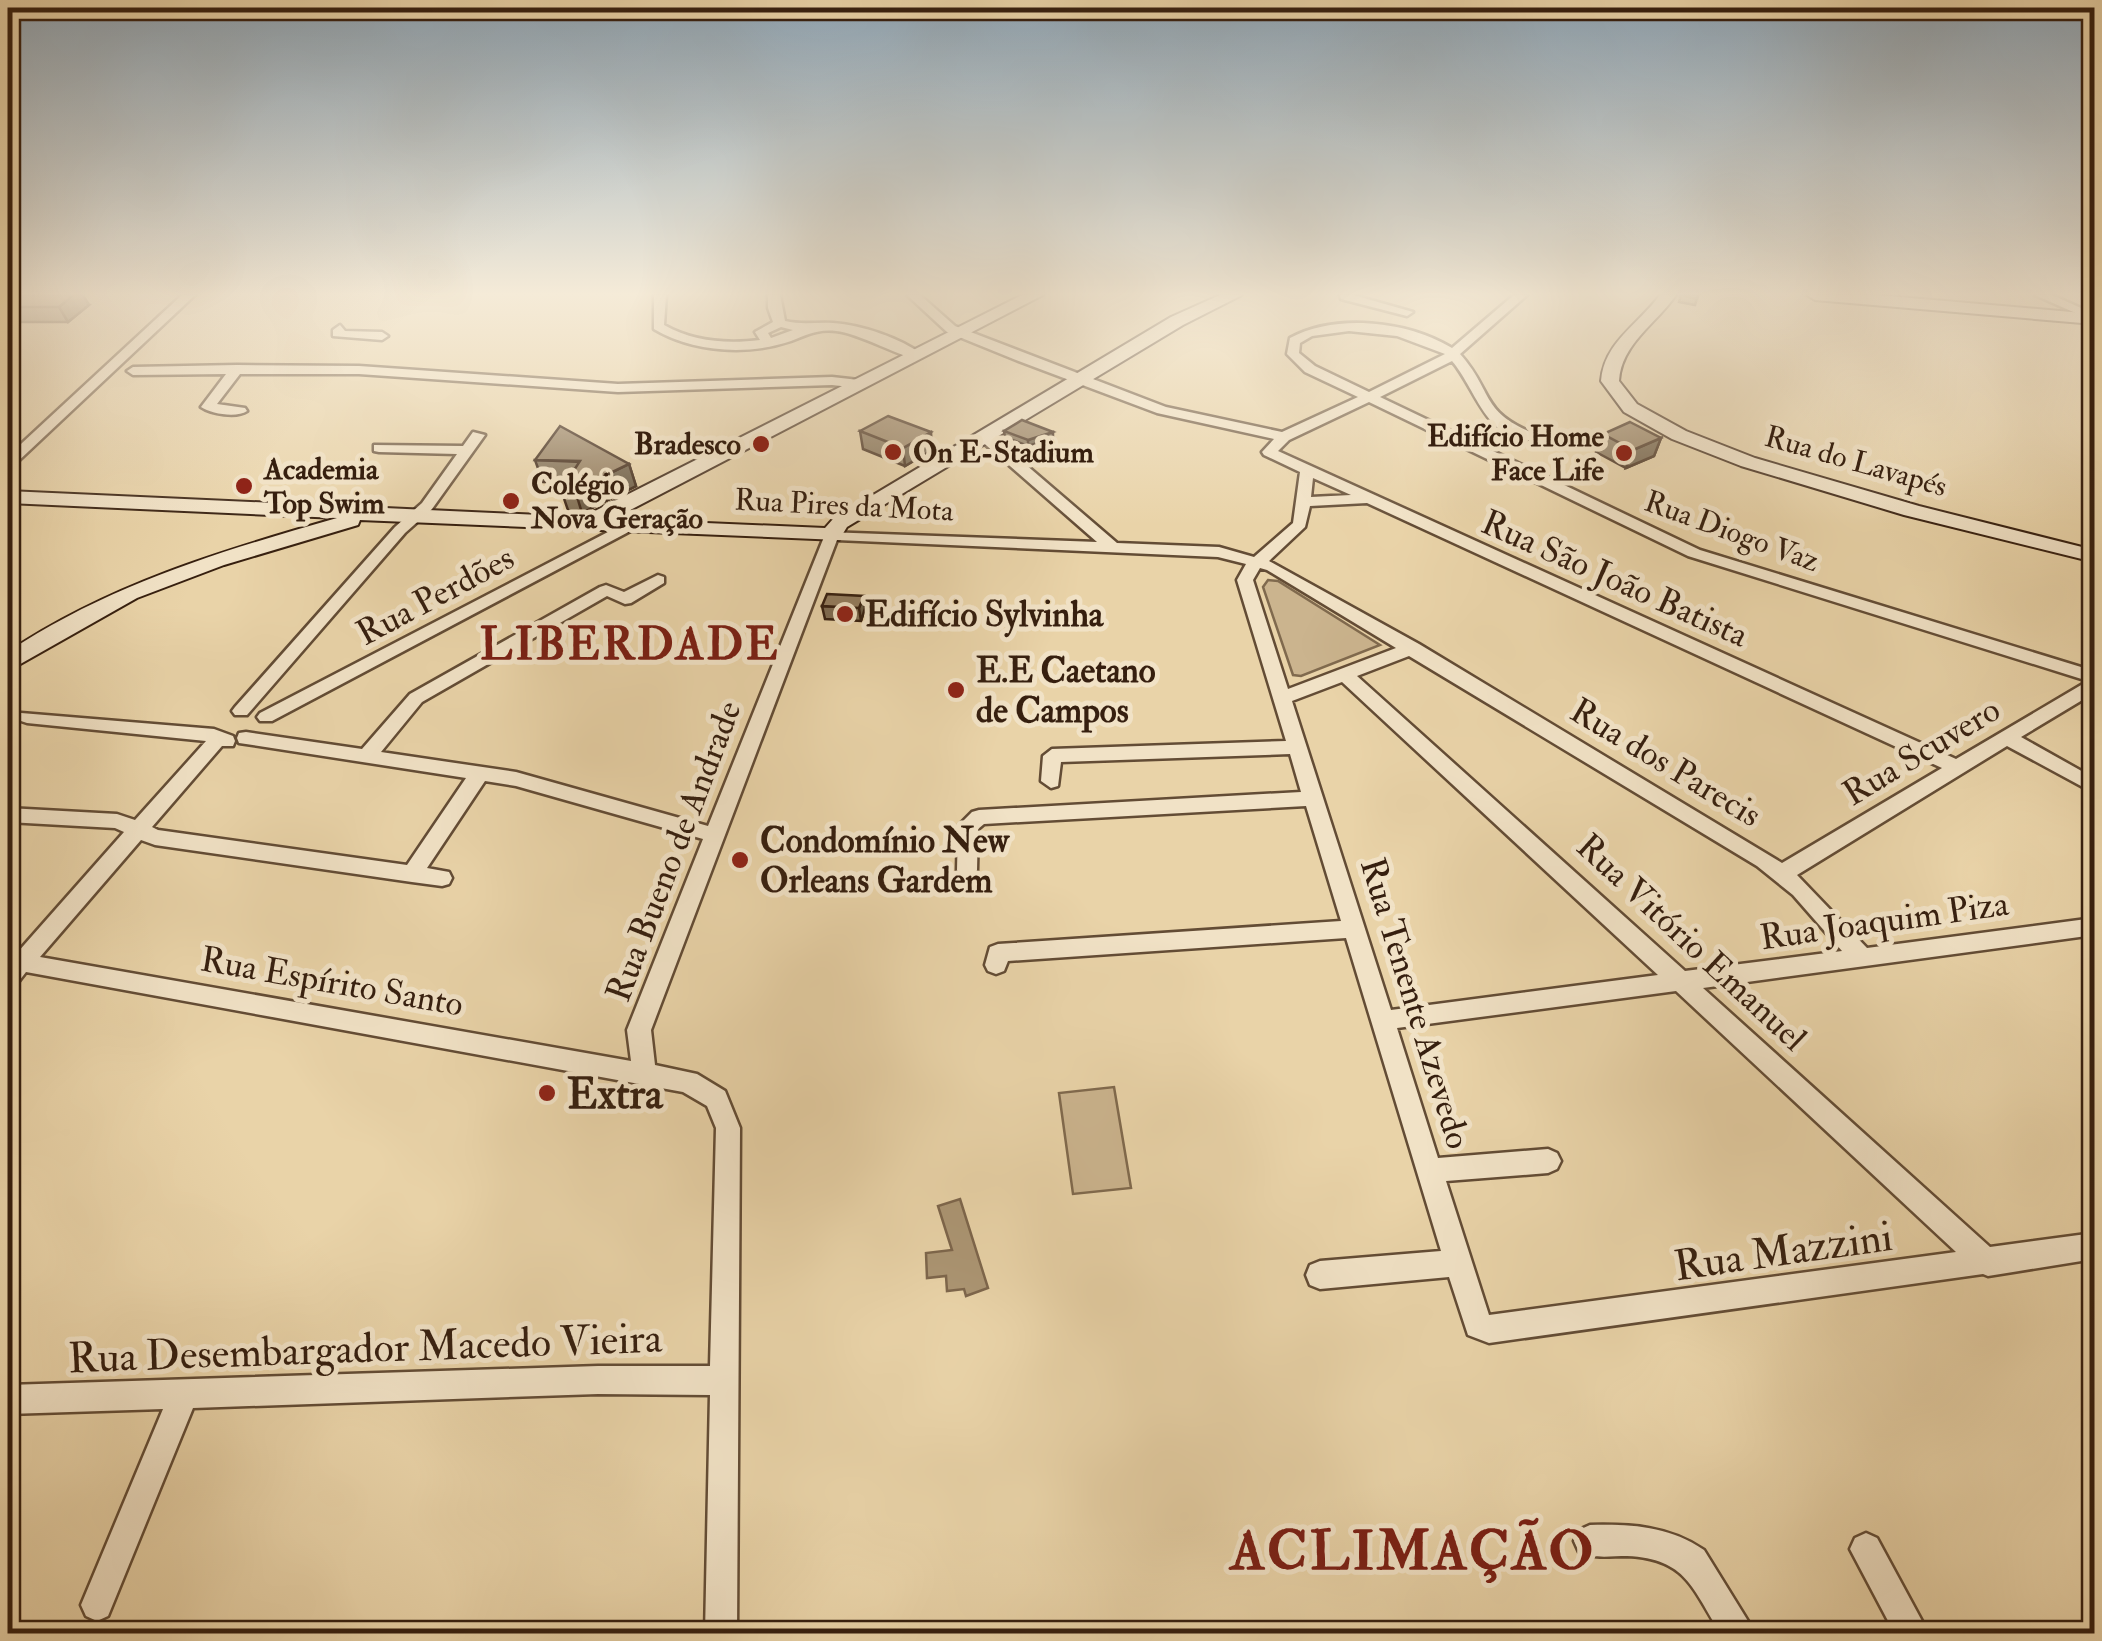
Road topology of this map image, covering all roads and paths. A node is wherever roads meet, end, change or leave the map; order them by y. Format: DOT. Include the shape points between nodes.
graph roads {
  1 [pos="107,372"];
  2 [pos="235,372"];
  3 [pos="382,372"];
  4 [pos="884,372"];
  5 [pos="1059,372"];
  6 [pos="1091,372"];
  7 [pos="1315,372"];
  8 [pos="1421,372"];
  9 [pos="1464,372"];
  10 [pos="1611,372"];
  11 [pos="1078,379"];
  12 [pos="859,384"];
  13 [pos="1366,398"];
  14 [pos="240,411"];
  15 [pos="478,434"];
  16 [pos="984,436"];
  17 [pos="1284,437"];
  18 [pos="1530,438"];
  19 [pos="379,448"];
  20 [pos="464,450"];
  21 [pos="8,462"];
  22 [pos="1307,472"];
  23 [pos="8,497"];
  24 [pos="1368,499"];
  25 [pos="1306,502"];
  26 [pos="417,515"];
  27 [pos="319,521"];
  28 [pos="586,524"];
  29 [pos="631,525"];
  30 [pos="1094,534"];
  31 [pos="831,535"];
  32 [pos="1079,546"];
  33 [pos="1112,547"];
  34 [pos="2094,556"];
  35 [pos="1258,561"];
  36 [pos="658,580"];
  37 [pos="1412,648"];
  38 [pos="12,655"];
  39 [pos="1347,676"];
  40 [pos="2094,681"];
  41 [pos="1283,698"];
  42 [pos="241,712"];
  43 [pos="27,716"];
  44 [pos="266,717"];
  45 [pos="216,737"];
  46 [pos="2006,737"];
  47 [pos="246,738"];
  48 [pos="1299,746"];
  49 [pos="1157,751"];
  50 [pos="367,756"];
  51 [pos="1958,768"];
  52 [pos="1160,772"];
  53 [pos="480,773"];
  54 [pos="1051,781"];
  55 [pos="2094,786"];
  56 [pos="1315,798"];
  57 [pos="8,815"];
  58 [pos="144,834"];
  59 [pos="714,835"];
  60 [pos="967,870"];
  61 [pos="412,874"];
  62 [pos="1782,874"];
  63 [pos="442,878"];
  64 [pos="2094,927"];
  65 [pos="1356,929"];
  66 [pos="1864,959"];
  67 [pos="996,965"];
  68 [pos="12,967"];
  69 [pos="1684,981"];
  70 [pos="1386,1020"];
  71 [pos="644,1074"];
  72 [pos="1548,1161"];
  73 [pos="1431,1170"];
  74 [pos="2094,1246"];
  75 [pos="1988,1262"];
  76 [pos="1459,1263"];
  77 [pos="1320,1275"];
  78 [pos="1482,1328"];
  79 [pos="725,1381"];
  80 [pos="184,1394"];
  81 [pos="8,1399"];
  82 [pos="1590,1541"];
  83 [pos="1866,1549"];
  84 [pos="96,1604"];
  85 [pos="721,1634"];
  86 [pos="1740,1634"];
  87 [pos="1913,1634"];
  1 -- 21 [label="street"];
  2 -- 14 [label="street" via="208,407"];
  3 -- 12 [label="street" via="618,388"];
  4 -- 12 [label="street"];
  5 -- 11 [label="street"];
  6 -- 11 [label="street"];
  7 -- 13 [label="street, Rua Diogo Vaz"];
  8 -- 13 [label="street"];
  9 -- 18 [label="street" via="1496,419"];
  10 -- 34 [label="street, Rua do Lavapés" via="1614,393 1682,438 1816,484"];
  11 -- 16 [label="street"];
  11 -- 17 [label="street" via="1156,408"];
  12 -- 28 [label="street"];
  13 -- 17 [label="street"];
  13 -- 40 [label="street, Rua Diogo Vaz" via="1694,553"];
  15 -- 20 [label="street"];
  16 -- 30 [label="street"];
  16 -- 31 [label="street" via="840,523"];
  17 -- 22 [label="street, Rua São João Batista" via="1268,452"];
  19 -- 20 [label="street"];
  20 -- 26 [label="street"];
  22 -- 24 [label="street, Rua São João Batista"];
  22 -- 25 [label="street"];
  23 -- 27 [label="street"];
  24 -- 25 [label="street"];
  24 -- 51 [label="street, Rua São João Batista"];
  25 -- 35 [label="street" via="1296,530"];
  26 -- 27 [label="street, Rua Pires da Mota"];
  26 -- 28 [label="street, Rua Pires da Mota"];
  26 -- 42 [label="street"];
  27 -- 38 [label="street, Rua Pires da Mota" via="128,592"];
  28 -- 29 [label="street, Rua Pires da Mota"];
  29 -- 31 [label="street, Rua Pires da Mota"];
  29 -- 44 [label="street, Rua Perdões"];
  30 -- 32 [label="street"];
  30 -- 33 [label="street"];
  31 -- 32 [label="street, Rua Pires da Mota"];
  31 -- 59 [label="street, Rua Bueno de Andrade"];
  32 -- 33 [label="street, Rua Pires da Mota"];
  33 -- 35 [label="street, Rua Pires da Mota" via="1220,552"];
  35 -- 37 [label="street, Rua dos Parecis"];
  35 -- 41 [label="street, Rua Tenente Azevedo" via="1245,580"];
  36 -- 50 [label="street" via="625,599 606,590 416,698"];
  37 -- 39 [label="street"];
  37 -- 62 [label="street, Rua dos Parecis"];
  39 -- 41 [label="street"];
  39 -- 69 [label="street, Rua Vitório Emanuel"];
  40 -- 46 [label="street, Rua Scuvero"];
  41 -- 48 [label="street, Rua Tenente Azevedo"];
  42 -- 44 [label="street" via="258,710"];
  42 -- 45 [label="street" via="222,721"];
  43 -- 45 [label="street"];
  44 -- 47 [label="street, Rua Perdões"];
  45 -- 47 [label="street"];
  45 -- 58 [label="street"];
  46 -- 51 [label="street, Rua Scuvero"];
  46 -- 55 [label="street"];
  47 -- 50 [label="street"];
  48 -- 49 [label="street"];
  48 -- 56 [label="street, Rua Tenente Azevedo"];
  49 -- 52 [label="street"];
  49 -- 54 [label="street" via="1050,756"];
  50 -- 53 [label="street"];
  51 -- 62 [label="street, Rua Scuvero"];
  53 -- 59 [label="street"];
  53 -- 61 [label="street"];
  56 -- 60 [label="street" via="979,817 968,826"];
  56 -- 65 [label="street, Rua Tenente Azevedo"];
  57 -- 58 [label="street" via="116,821"];
  58 -- 61 [label="street"];
  58 -- 68 [label="street"];
  59 -- 71 [label="street, Rua Bueno de Andrade" via="639,1030"];
  61 -- 63 [label="street"];
  62 -- 66 [label="street, Rua dos Parecis"];
  64 -- 66 [label="street, Rua Joaquim Piza"];
  65 -- 67 [label="street" via="998,953"];
  65 -- 70 [label="street, Rua Tenente Azevedo"];
  66 -- 69 [label="street, Rua Joaquim Piza"];
  68 -- 71 [label="street, Rua Espírito Santo"];
  69 -- 70 [label="street, Rua Joaquim Piza"];
  69 -- 75 [label="street, Rua Vitório Emanuel"];
  70 -- 73 [label="street, Rua Tenente Azevedo"];
  71 -- 79 [label="street, Rua Espírito Santo" via="702,1088 725,1114"];
  72 -- 73 [label="street"];
  73 -- 76 [label="street, Rua Tenente Azevedo"];
  74 -- 75 [label="street, Rua Mazzini"];
  75 -- 78 [label="street, Rua Mazzini"];
  76 -- 77 [label="street"];
  76 -- 78 [label="street, Rua Tenente Azevedo"];
  79 -- 80 [label="street, Rua Desembargador Macedo Vieira"];
  79 -- 85 [label="street, Rua Espírito Santo"];
  80 -- 81 [label="street, Rua Desembargador Macedo Vieira"];
  80 -- 84 [label="street"];
  82 -- 86 [label="street" via="1658,1544 1683,1553"];
  83 -- 87 [label="street"];
}
